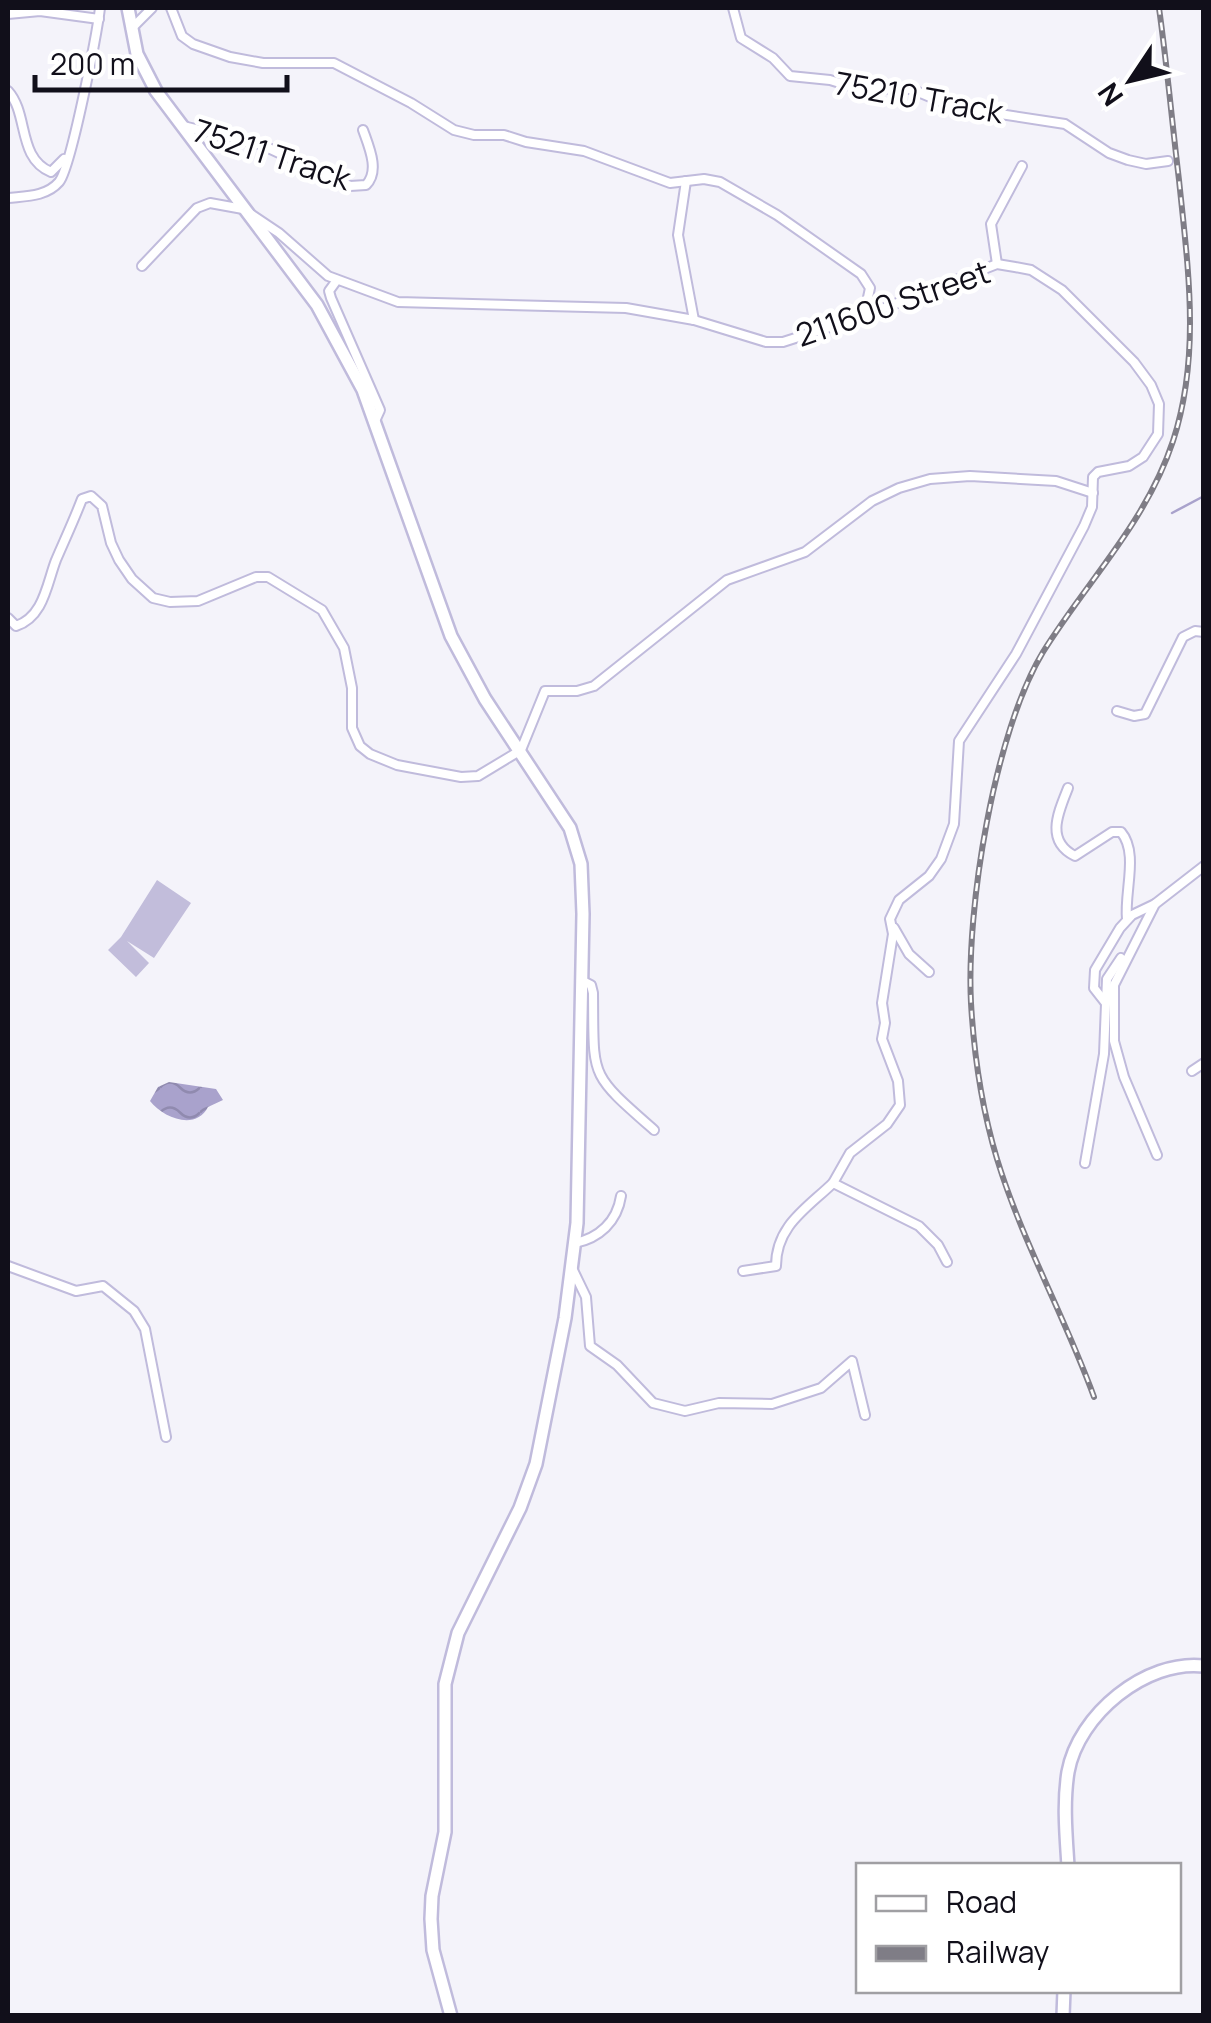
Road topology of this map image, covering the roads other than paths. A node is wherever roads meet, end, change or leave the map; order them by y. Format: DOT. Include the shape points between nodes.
graph roads {
  1 [pos="100,8"];
  2 [pos="128,8"];
  3 [pos="152,8"];
  4 [pos="171,8"];
  5 [pos="733,8"];
  6 [pos="8,14"];
  7 [pos="99,18"];
  8 [pos="130,29"];
  9 [pos="8,92"];
  10 [pos="179,125"];
  11 [pos="363,130"];
  12 [pos="68,155"];
  13 [pos="1168,161"];
  14 [pos="1022,166"];
  15 [pos="686,182"];
  16 [pos="8,198"];
  17 [pos="243,209"];
  18 [pos="996,264"];
  19 [pos="142,266"];
  20 [pos="337,280"];
  21 [pos="864,316"];
  22 [pos="694,320"];
  23 [pos="374,422"];
  24 [pos="1093,493"];
  25 [pos="8,618"];
  26 [pos="1204,632"];
  27 [pos="1117,711"];
  28 [pos="521,750"];
  29 [pos="1068,788"];
  30 [pos="1204,866"];
  31 [pos="1155,904"];
  32 [pos="1127,918"];
  33 [pos="890,919"];
  34 [pos="1128,952"];
  35 [pos="930,972"];
  36 [pos="581,980"];
  37 [pos="1105,1002"];
  38 [pos="1204,1063"];
  39 [pos="1192,1072"];
  40 [pos="654,1130"];
  41 [pos="1157,1155"];
  42 [pos="1084,1163"];
  43 [pos="833,1183"];
  44 [pos="620,1196"];
  45 [pos="575,1243"];
  46 [pos="948,1262"];
  47 [pos="8,1266"];
  48 [pos="572,1268"];
  49 [pos="744,1271"];
  50 [pos="865,1415"];
  51 [pos="166,1437"];
  52 [pos="1204,1666"];
  53 [pos="1068,1863"];
  54 [pos="451,2016"];
  1 -- 7 [label="street"];
  2 -- 8 [label="street"];
  3 -- 8 [label="street"];
  4 -- 15 [label="street" via="184,39 220,54 253,62 334,63 454,130 573,148 670,183"];
  5 -- 13 [label="street, 75210 Track" via="741,38 790,76 863,89 911,89 954,107 1065,124 1128,160"];
  6 -- 7 [label="street"];
  7 -- 12 [label="street"];
  8 -- 10 [label="street" via="145,74"];
  9 -- 12 [label="street" via="24,144 44,170 54,170"];
  10 -- 11 [label="street, 75211 Track" via="262,145 350,186 374,176"];
  10 -- 17 [label="street"];
  12 -- 16 [label="street" via="54,186"];
  14 -- 18 [label="street, 75210 Track" via="990,224"];
  15 -- 21 [label="street" via="720,182 861,274 870,288"];
  15 -- 22 [label="street" via="678,235"];
  17 -- 19 [label="street" via="201,205"];
  17 -- 20 [label="street, 211600 Street"];
  17 -- 23 [label="street" via="317,305"];
  18 -- 21 [label="street, 211600 Street"];
  18 -- 24 [label="street, 211600 Street" via="1031,270 1062,290 1141,371 1160,404 1158,434 1143,457 1098,472"];
  20 -- 22 [label="street, 211600 Street" via="398,302 626,308"];
  20 -- 23 [label="street" via="329,291 380,410"];
  21 -- 22 [label="street, 211600 Street" via="783,342"];
  23 -- 28 [label="street" via="452,636"];
  24 -- 28 [label="street" via="1056,481 970,476 899,488 806,552 727,580 594,686 545,691"];
  24 -- 33 [label="street" via="1084,526 1016,654 959,742 954,824 941,859 899,900"];
  25 -- 28 [label="street" via="22,625 38,608 82,500 91,496 102,506 118,560 153,598 198,601 268,577 322,610 344,648 352,728 370,754 472,777"];
  26 -- 27 [label="street" via="1184,637 1145,714"];
  28 -- 36 [label="street" via="576,843 583,886"];
  29 -- 32 [label="street" via="1055,824 1071,855 1112,832 1126,838"];
  30 -- 31 [label="street"];
  31 -- 32 [label="street"];
  31 -- 34 [label="street"];
  32 -- 37 [label="street" via="1093,974"];
  33 -- 35 [label="street" via="904,948"];
  33 -- 43 [label="street" via="882,1039 900,1106 850,1153"];
  34 -- 37 [label="street" via="1110,973"];
  34 -- 41 [label="street" via="1114,985 1114,1041"];
  36 -- 40 [label="street" via="594,993 596,1071"];
  36 -- 45 [label="street"];
  37 -- 42 [label="street" via="1104,1054"];
  38 -- 39 [label="street"];
  43 -- 46 [label="street" via="919,1226"];
  43 -- 49 [label="street" via="784,1231 776,1266"];
  44 -- 45 [label="street" via="615,1218 593,1240"];
  45 -- 48 [label="street"];
  47 -- 51 [label="street" via="76,1291 102,1286 134,1311 145,1330"];
  48 -- 50 [label="street" via="586,1297 590,1346 654,1403 685,1411 719,1403 763,1406 821,1388 852,1360"];
  48 -- 54 [label="street" via="536,1464 458,1632 444,1684 445,1832 431,1919"];
  52 -- 53 [label="street" via="1170,1666 1136,1681 1083,1738 1068,1771"];
}
